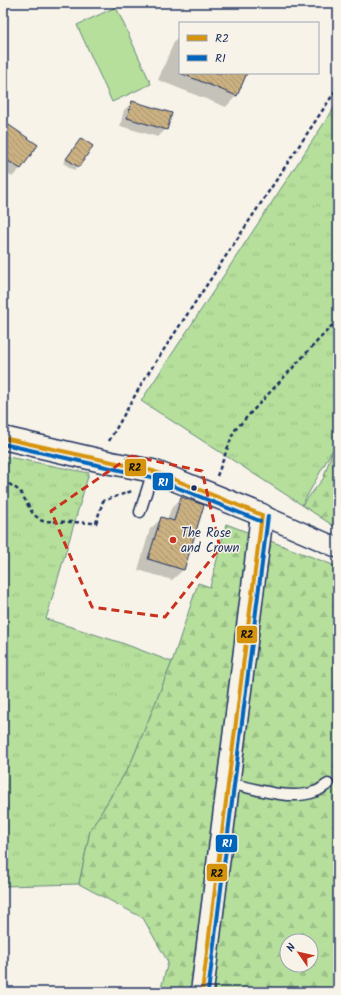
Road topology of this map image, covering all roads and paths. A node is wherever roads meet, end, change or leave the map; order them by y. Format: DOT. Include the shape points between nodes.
graph roads {
  1 [pos="338,87"];
  2 [pos="338,319"];
  3 [pos="3,438"];
  4 [pos="111,463"];
  5 [pos="153,471"];
  6 [pos="3,480"];
  7 [pos="139,489"];
  8 [pos="210,493"];
  9 [pos="140,512"];
  10 [pos="262,515"];
  11 [pos="338,548"];
  12 [pos="228,783"];
  13 [pos="328,784"];
  14 [pos="202,992"];
  1 -- 4 [label="path" via="145,378 105,448"];
  2 -- 8 [label="path" via="234,431"];
  3 -- 4 [label="street"];
  4 -- 5 [label="street"];
  5 -- 8 [label="street"];
  5 -- 9 [label="lane"];
  6 -- 7 [label="path" via="20,491 33,514 42,521 96,523 103,501"];
  8 -- 10 [label="street"];
  10 -- 11 [label="street"];
  10 -- 12 [label="street"];
  12 -- 13 [label="lane" via="262,791 303,795 315,792"];
  12 -- 14 [label="street"];
}
